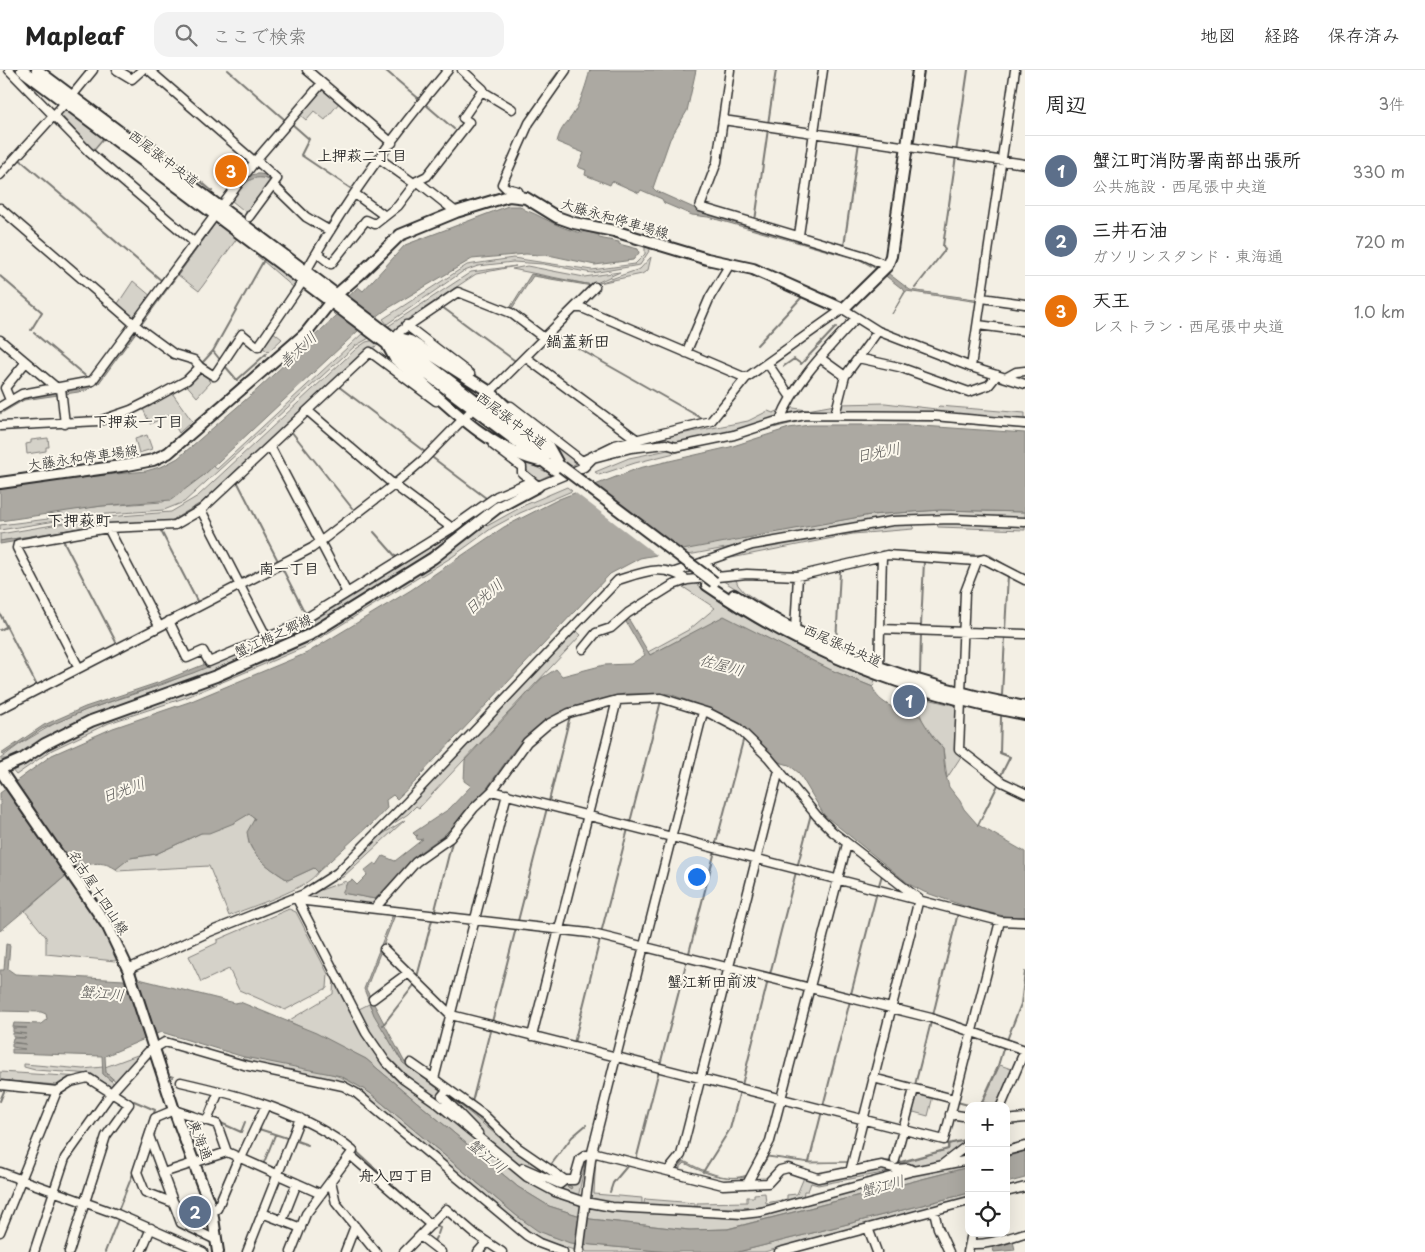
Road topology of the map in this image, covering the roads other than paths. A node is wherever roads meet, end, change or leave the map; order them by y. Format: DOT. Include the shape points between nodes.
graph roads {
  1 [pos="9,70"];
  2 [pos="22,70"];
  3 [pos="37,70"];
  4 [pos="93,70"];
  5 [pos="117,70"];
  6 [pos="142,70"];
  7 [pos="148,70"];
  8 [pos="307,70"];
  9 [pos="448,70"];
  10 [pos="462,70"];
  11 [pos="566,70"];
  12 [pos="730,70"];
  13 [pos="823,70"];
  14 [pos="918,70"];
  15 [pos="1015,70"];
  16 [pos="322,82"];
  17 [pos="482,91"];
  18 [pos="68,99"];
  19 [pos="512,109"];
  20 [pos="54,114"];
  21 [pos="723,120"];
  22 [pos="814,133"];
  23 [pos="392,143"];
  24 [pos="907,147"];
  25 [pos="380,159"];
  26 [pos="255,161"];
  27 [pos="1002,161"];
  28 [pos="1025,164"];
  29 [pos="0,175"];
  30 [pos="274,183"];
  31 [pos="416,183"];
  32 [pos="355,194"];
  33 [pos="520,196"];
  34 [pos="0,208"];
  35 [pos="218,211"];
  36 [pos="456,212"];
  37 [pos="385,216"];
  38 [pos="249,217"];
  39 [pos="330,231"];
  40 [pos="798,235"];
  41 [pos="195,243"];
  42 [pos="317,253"];
  43 [pos="730,264"];
  44 [pos="309,266"];
  45 [pos="884,269"];
  46 [pos="301,284"];
  47 [pos="595,287"];
  48 [pos="336,300"];
  49 [pos="981,300"];
  50 [pos="1025,304"];
  51 [pos="574,308"];
  52 [pos="843,309"];
  53 [pos="856,318"];
  54 [pos="978,325"];
  55 [pos="406,326"];
  56 [pos="137,327"];
  57 [pos="878,331"];
  58 [pos="1025,331"];
  59 [pos="399,332"];
  60 [pos="380,335"];
  61 [pos="544,338"];
  62 [pos="0,340"];
  63 [pos="370,352"];
  64 [pos="686,353"];
  65 [pos="525,357"];
  66 [pos="820,358"];
  67 [pos="858,358"];
  68 [pos="26,362"];
  69 [pos="768,364"];
  70 [pos="200,367"];
  71 [pos="971,367"];
  72 [pos="1025,371"];
  73 [pos="997,375"];
  74 [pos="845,376"];
  75 [pos="1007,377"];
  76 [pos="746,378"];
  77 [pos="1025,384"];
  78 [pos="481,386"];
  79 [pos="60,390"];
  80 [pos="486,396"];
  81 [pos="790,396"];
  82 [pos="10,400"];
  83 [pos="0,407"];
  84 [pos="308,411"];
  85 [pos="835,415"];
  86 [pos="465,417"];
  87 [pos="780,420"];
  88 [pos="65,424"];
  89 [pos="1025,424"];
  90 [pos="0,426"];
  91 [pos="636,439"];
  92 [pos="270,446"];
  93 [pos="545,462"];
  94 [pos="582,464"];
  95 [pos="558,467"];
  96 [pos="0,483"];
  97 [pos="535,483"];
  98 [pos="394,485"];
  99 [pos="201,510"];
  100 [pos="1025,522"];
  101 [pos="108,528"];
  102 [pos="452,528"];
  103 [pos="320,542"];
  104 [pos="882,556"];
  105 [pos="977,561"];
  106 [pos="704,562"];
  107 [pos="675,572"];
  108 [pos="798,576"];
  109 [pos="687,580"];
  110 [pos="1025,580"];
  111 [pos="713,581"];
  112 [pos="240,585"];
  113 [pos="347,594"];
  114 [pos="168,622"];
  115 [pos="159,626"];
  116 [pos="880,629"];
  117 [pos="795,630"];
  118 [pos="963,632"];
  119 [pos="1025,634"];
  120 [pos="267,638"];
  121 [pos="583,649"];
  122 [pos="78,668"];
  123 [pos="878,668"];
  124 [pos="961,697"];
  125 [pos="617,700"];
  126 [pos="1025,707"];
  127 [pos="0,709"];
  128 [pos="703,712"];
  129 [pos="1025,714"];
  130 [pos="779,770"];
  131 [pos="2,773"];
  132 [pos="492,791"];
  133 [pos="1025,793"];
  134 [pos="507,794"];
  135 [pos="588,815"];
  136 [pos="672,836"];
  137 [pos="847,844"];
  138 [pos="757,858"];
  139 [pos="838,879"];
  140 [pos="296,897"];
  141 [pos="919,899"];
  142 [pos="375,908"];
  143 [pos="475,920"];
  144 [pos="1000,921"];
  145 [pos="1025,922"];
  146 [pos="559,929"];
  147 [pos="644,947"];
  148 [pos="384,949"];
  149 [pos="128,968"];
  150 [pos="729,968"];
  151 [pos="408,973"];
  152 [pos="810,988"];
  153 [pos="373,1000"];
  154 [pos="891,1008"];
  155 [pos="451,1015"];
  156 [pos="972,1032"];
  157 [pos="532,1036"];
  158 [pos="152,1044"];
  159 [pos="1025,1050"];
  160 [pos="616,1057"];
  161 [pos="411,1063"];
  162 [pos="701,1078"];
  163 [pos="873,1078"];
  164 [pos="434,1079"];
  165 [pos="181,1082"];
  166 [pos="0,1085"];
  167 [pos="914,1089"];
  168 [pos="219,1091"];
  169 [pos="57,1092"];
  170 [pos="112,1092"];
  171 [pos="446,1092"];
  172 [pos="782,1099"];
  173 [pos="954,1099"];
  174 [pos="1003,1102"];
  175 [pos="266,1104"];
  176 [pos="174,1110"];
  177 [pos="950,1114"];
  178 [pos="965,1117"];
  179 [pos="300,1118"];
  180 [pos="1025,1118"];
  181 [pos="862,1120"];
  182 [pos="1010,1120"];
  183 [pos="207,1121"];
  184 [pos="903,1130"];
  185 [pos="150,1136"];
  186 [pos="1025,1146"];
  187 [pos="965,1147"];
  188 [pos="492,1150"];
  189 [pos="1010,1150"];
  190 [pos="227,1152"];
  191 [pos="592,1154"];
  192 [pos="350,1155"];
  193 [pos="240,1158"];
  194 [pos="895,1160"];
  195 [pos="965,1161"];
  196 [pos="195,1163"];
  197 [pos="510,1163"];
  198 [pos="941,1166"];
  199 [pos="668,1171"];
  200 [pos="913,1171"];
  201 [pos="0,1172"];
  202 [pos="850,1172"];
  203 [pos="163,1173"];
  204 [pos="278,1174"];
  205 [pos="750,1179"];
  206 [pos="21,1180"];
  207 [pos="331,1181"];
  208 [pos="564,1182"];
  209 [pos="298,1183"];
  210 [pos="1025,1187"];
  211 [pos="1010,1191"];
  212 [pos="54,1192"];
  213 [pos="321,1194"];
  214 [pos="82,1202"];
  215 [pos="174,1203"];
  216 [pos="585,1204"];
  217 [pos="965,1204"];
  218 [pos="934,1211"];
  219 [pos="212,1212"];
  220 [pos="262,1213"];
  221 [pos="282,1221"];
  222 [pos="431,1225"];
  223 [pos="355,1226"];
  224 [pos="151,1228"];
  225 [pos="301,1228"];
  226 [pos="868,1228"];
  227 [pos="0,1232"];
  228 [pos="1025,1232"];
  229 [pos="420,1236"];
  230 [pos="216,1240"];
  231 [pos="487,1242"];
  232 [pos="970,1248"];
  233 [pos="579,1251"];
  234 [pos="34,1252"];
  235 [pos="69,1252"];
  236 [pos="141,1252"];
  237 [pos="203,1252"];
  238 [pos="218,1252"];
  239 [pos="247,1252"];
  240 [pos="291,1252"];
  241 [pos="345,1252"];
  242 [pos="376,1252"];
  243 [pos="404,1252"];
  244 [pos="441,1252"];
  245 [pos="478,1252"];
  246 [pos="502,1252"];
  247 [pos="563,1252"];
  248 [pos="779,1252"];
  249 [pos="876,1252"];
  250 [pos="949,1252"];
  1 -- 20 [label="street"];
  2 -- 18 [label="main road, 西尾張中央道"];
  3 -- 18 [label="main road, 西尾張中央道"];
  4 -- 18 [label="street"];
  5 -- 6 [label="street" via="132,79"];
  7 -- 26 [label="street"];
  8 -- 16 [label="street"];
  9 -- 23 [label="street"];
  10 -- 17 [label="street"];
  11 -- 33 [label="street" via="529,123 502,184 518,191"];
  12 -- 21 [label="street"];
  13 -- 22 [label="street"];
  14 -- 24 [label="main road"];
  15 -- 27 [label="street"];
  16 -- 23 [label="street"];
  16 -- 26 [label="street"];
  17 -- 19 [label="street"];
  17 -- 31 [label="street" via="463,118 469,122 427,176"];
  18 -- 20 [label="street"];
  18 -- 35 [label="main road, 西尾張中央道"];
  20 -- 29 [label="street"];
  20 -- 41 [label="street" via="89,152"];
  21 -- 22 [label="street"];
  21 -- 40 [label="street" via="717,162 700,207"];
  22 -- 24 [label="street"];
  22 -- 40 [label="street"];
  23 -- 25 [label="street"];
  24 -- 27 [label="street"];
  24 -- 45 [label="main road" via="891,256"];
  25 -- 31 [label="street"];
  25 -- 32 [label="street"];
  26 -- 30 [label="street" via="277,179"];
  26 -- 35 [label="street"];
  27 -- 28 [label="street"];
  27 -- 49 [label="street"];
  30 -- 38 [label="street"];
  30 -- 39 [label="street" via="306,217"];
  31 -- 36 [label="street"];
  31 -- 37 [label="street" via="398,206"];
  32 -- 37 [label="street"];
  32 -- 39 [label="street"];
  33 -- 36 [label="main road, 大藤永和停車場線" via="502,197"];
  33 -- 43 [label="main road, 大藤永和停車場線" via="557,217"];
  34 -- 56 [label="street"];
  35 -- 41 [label="street"];
  35 -- 48 [label="main road, 西尾張中央道"];
  36 -- 48 [label="main road, 大藤永和停車場線" via="400,235"];
  37 -- 42 [label="street" via="375,224 366,220 331,264"];
  39 -- 42 [label="street"];
  40 -- 45 [label="street" via="866,256"];
  41 -- 56 [label="street"];
  42 -- 44 [label="street"];
  43 -- 52 [label="main road, 大藤永和停車場線" via="753,269"];
  43 -- 64 [label="street" via="710,297"];
  45 -- 52 [label="main road"];
  46 -- 70 [label="street" via="258,347 242,334 214,376"];
  47 -- 51 [label="street"];
  48 -- 60 [label="main road, 西尾張中央道"];
  48 -- 96 [label="main road, 大藤永和停車場線" via="305,334 168,453 128,465"];
  49 -- 50 [label="street"];
  49 -- 54 [label="street"];
  51 -- 61 [label="street"];
  51 -- 64 [label="street" via="582,308"];
  52 -- 53 [label="street"];
  52 -- 69 [label="street"];
  53 -- 57 [label="street"];
  53 -- 66 [label="street"];
  54 -- 58 [label="street"];
  54 -- 71 [label="street"];
  55 -- 59 [label="street"];
  55 -- 61 [label="street" via="458,292 511,313"];
  55 -- 78 [label="street"];
  56 -- 70 [label="street" via="174,354 194,360"];
  56 -- 79 [label="street" via="92,382"];
  57 -- 67 [label="street"];
  57 -- 71 [label="street"];
  60 -- 63 [label="street"];
  60 -- 78 [label="main road" via="410,341"];
  60 -- 86 [label="main road" via="395,359"];
  60 -- 93 [label="main road, 西尾張中央道"];
  60 -- 95 [label="main road, 西尾張中央道"];
  61 -- 65 [label="street"];
  62 -- 68 [label="street"];
  63 -- 84 [label="street"];
  63 -- 86 [label="street"];
  64 -- 76 [label="street"];
  65 -- 80 [label="street"];
  65 -- 91 [label="street"];
  66 -- 74 [label="street"];
  66 -- 81 [label="street"];
  67 -- 73 [label="street" via="899,367 969,392 989,384"];
  67 -- 74 [label="street"];
  68 -- 79 [label="street"];
  68 -- 82 [label="street" via="4,388"];
  69 -- 76 [label="street"];
  69 -- 81 [label="street"];
  70 -- 88 [label="street" via="187,380 131,410 99,421"];
  71 -- 73 [label="street"];
  72 -- 75 [label="street"];
  73 -- 75 [label="street"];
  74 -- 85 [label="street"];
  75 -- 77 [label="street"];
  76 -- 91 [label="street" via="711,422"];
  78 -- 80 [label="main road"];
  79 -- 82 [label="street" via="30,392"];
  79 -- 88 [label="street"];
  80 -- 94 [label="street" via="507,402"];
  80 -- 95 [label="main road" via="548,446"];
  81 -- 87 [label="street"];
  82 -- 83 [label="street"];
  84 -- 92 [label="street"];
  84 -- 98 [label="street"];
  85 -- 87 [label="street" via="806,415"];
  85 -- 89 [label="street" via="934,416"];
  86 -- 93 [label="main road" via="524,458"];
  86 -- 97 [label="street" via="472,429 522,467 522,472"];
  86 -- 98 [label="street"];
  87 -- 94 [label="street" via="734,435 676,447 666,444 630,448"];
  88 -- 90 [label="street"];
  91 -- 94 [label="street" via="615,445"];
  92 -- 99 [label="street"];
  92 -- 103 [label="street"];
  93 -- 95 [label="main road, 西尾張中央道"];
  94 -- 97 [label="street"];
  95 -- 111 [label="main road, 西尾張中央道"];
  97 -- 102 [label="street" via="497,496"];
  97 -- 131 [label="main road, 蟹江梅之郷線" via="497,508 434,558 309,635 216,676 91,721 45,744"];
  98 -- 102 [label="street"];
  98 -- 103 [label="street"];
  99 -- 101 [label="street" via="175,525"];
  99 -- 112 [label="street"];
  100 -- 106 [label="street" via="951,519 892,522 752,545"];
  101 -- 115 [label="street"];
  101 -- 122 [label="street" via="18,544 16,547"];
  102 -- 113 [label="street"];
  103 -- 112 [label="street"];
  103 -- 113 [label="street"];
  104 -- 105 [label="street"];
  104 -- 108 [label="street"];
  104 -- 116 [label="street"];
  105 -- 110 [label="street" via="991,560"];
  105 -- 118 [label="street" via="965,592"];
  106 -- 107 [label="street"];
  106 -- 111 [label="street"];
  107 -- 109 [label="street"];
  107 -- 140 [label="street" via="652,570 618,580 337,873"];
  108 -- 111 [label="street" via="747,574"];
  108 -- 117 [label="street"];
  109 -- 111 [label="street"];
  109 -- 121 [label="street" via="628,613 612,628 596,632"];
  111 -- 117 [label="main road, 西尾張中央道"];
  111 -- 124 [label="main road, 西尾張中央道" via="780,630 844,662 908,686"];
  112 -- 114 [label="street"];
  112 -- 120 [label="street"];
  113 -- 120 [label="street"];
  114 -- 115 [label="street"];
  114 -- 120 [label="street" via="187,658 203,651 209,662"];
  115 -- 122 [label="street"];
  116 -- 118 [label="street"];
  116 -- 123 [label="street"];
  117 -- 123 [label="main road, 西尾張中央道"];
  118 -- 119 [label="street"];
  118 -- 124 [label="street"];
  122 -- 127 [label="street"];
  123 -- 124 [label="main road, 西尾張中央道"];
  124 -- 126 [label="main road, 西尾張中央道"];
  124 -- 129 [label="main road, 西尾張中央道"];
  124 -- 133 [label="street" via="959,749 1002,782"];
  125 -- 128 [label="street" via="669,699"];
  125 -- 132 [label="street" via="569,713 548,724 527,742"];
  125 -- 135 [label="street"];
  128 -- 130 [label="street" via="738,728"];
  128 -- 136 [label="street"];
  130 -- 137 [label="street" via="817,816"];
  130 -- 138 [label="street"];
  131 -- 149 [label="main road, 名古屋十四山線" via="108,927"];
  132 -- 134 [label="street"];
  132 -- 142 [label="street" via="450,838 416,862"];
  134 -- 135 [label="street"];
  134 -- 143 [label="street"];
  135 -- 136 [label="street"];
  135 -- 146 [label="street"];
  136 -- 138 [label="street"];
  136 -- 147 [label="street"];
  137 -- 139 [label="street"];
  137 -- 141 [label="street"];
  138 -- 139 [label="street"];
  138 -- 150 [label="street"];
  139 -- 141 [label="street"];
  139 -- 152 [label="street"];
  140 -- 142 [label="street" via="306,901"];
  140 -- 149 [label="street"];
  140 -- 188 [label="street" via="366,1033 386,1062"];
  141 -- 144 [label="street"];
  141 -- 154 [label="street"];
  142 -- 143 [label="street"];
  143 -- 146 [label="street"];
  143 -- 155 [label="street"];
  144 -- 145 [label="street"];
  144 -- 156 [label="street"];
  146 -- 147 [label="street"];
  146 -- 157 [label="street"];
  147 -- 150 [label="street"];
  147 -- 160 [label="street"];
  148 -- 151 [label="street"];
  149 -- 158 [label="main road, 名古屋十四山線"];
  150 -- 152 [label="street"];
  150 -- 162 [label="street"];
  151 -- 153 [label="street"];
  151 -- 155 [label="street"];
  152 -- 154 [label="street"];
  152 -- 172 [label="street"];
  154 -- 156 [label="street"];
  154 -- 163 [label="street"];
  155 -- 157 [label="street"];
  155 -- 164 [label="street"];
  156 -- 159 [label="street"];
  156 -- 173 [label="street"];
  157 -- 160 [label="street"];
  158 -- 170 [label="street"];
  158 -- 176 [label="main road, 東海通"];
  158 -- 247 [label="street" via="173,1042 244,1065 343,1086 526,1235"];
  159 -- 174 [label="street"];
  160 -- 162 [label="street"];
  160 -- 191 [label="street"];
  161 -- 164 [label="street"];
  162 -- 172 [label="street"];
  162 -- 199 [label="street" via="681,1155"];
  163 -- 167 [label="street"];
  163 -- 181 [label="street"];
  164 -- 171 [label="street"];
  165 -- 168 [label="street"];
  166 -- 169 [label="street"];
  167 -- 173 [label="street"];
  167 -- 184 [label="street"];
  168 -- 175 [label="street"];
  168 -- 183 [label="street"];
  169 -- 170 [label="street" via="71,1082 88,1078"];
  169 -- 206 [label="street"];
  170 -- 212 [label="street" via="65,1158"];
  170 -- 214 [label="street" via="127,1102 106,1136"];
  171 -- 188 [label="street"];
  171 -- 208 [label="street" via="485,1116 517,1147"];
  172 -- 181 [label="street"];
  172 -- 205 [label="street" via="768,1146"];
  173 -- 177 [label="street"];
  175 -- 179 [label="street"];
  175 -- 193 [label="street"];
  176 -- 183 [label="street"];
  176 -- 185 [label="street" via="155,1118"];
  176 -- 196 [label="main road, 東海通"];
  177 -- 178 [label="street"];
  177 -- 184 [label="street" via="944,1140"];
  179 -- 192 [label="street" via="336,1137 353,1151"];
  179 -- 204 [label="street"];
  180 -- 182 [label="street"];
  181 -- 184 [label="street"];
  181 -- 202 [label="street"];
  183 -- 190 [label="street" via="217,1124"];
  184 -- 194 [label="street"];
  185 -- 203 [label="street"];
  185 -- 215 [label="street" via="137,1172 145,1192"];
  186 -- 189 [label="street"];
  187 -- 198 [label="street"];
  188 -- 197 [label="street"];
  190 -- 193 [label="street"];
  190 -- 196 [label="street"];
  191 -- 199 [label="street"];
  191 -- 208 [label="street" via="580,1159 574,1180"];
  191 -- 216 [label="street"];
  192 -- 207 [label="street"];
  192 -- 222 [label="street"];
  193 -- 204 [label="street"];
  193 -- 219 [label="street" via="218,1209"];
  195 -- 198 [label="street"];
  196 -- 203 [label="street"];
  196 -- 219 [label="main road, 東海通"];
  197 -- 208 [label="street"];
  197 -- 216 [label="street" via="539,1184"];
  198 -- 200 [label="street"];
  199 -- 205 [label="street" via="723,1185"];
  200 -- 202 [label="street" via="882,1165"];
  200 -- 216 [label="street" via="743,1214"];
  201 -- 206 [label="street"];
  202 -- 205 [label="street" via="818,1178 788,1168 780,1170 768,1183"];
  203 -- 215 [label="street"];
  204 -- 209 [label="street"];
  204 -- 220 [label="street"];
  206 -- 212 [label="street"];
  206 -- 227 [label="street"];
  207 -- 213 [label="street"];
  207 -- 223 [label="street" via="336,1203"];
  209 -- 213 [label="street"];
  209 -- 221 [label="street"];
  210 -- 211 [label="street"];
  212 -- 214 [label="street"];
  212 -- 234 [label="street"];
  213 -- 225 [label="street" via="306,1214"];
  214 -- 224 [label="street"];
  214 -- 235 [label="street"];
  215 -- 230 [label="street" via="181,1223"];
  216 -- 233 [label="street"];
  217 -- 218 [label="street"];
  218 -- 226 [label="street"];
  218 -- 250 [label="street"];
  219 -- 230 [label="main road, 東海通"];
  220 -- 221 [label="street"];
  220 -- 239 [label="street"];
  221 -- 225 [label="street"];
  222 -- 229 [label="street"];
  222 -- 231 [label="street" via="446,1209"];
  223 -- 241 [label="street"];
  223 -- 242 [label="street"];
  224 -- 236 [label="street"];
  224 -- 237 [label="street"];
  225 -- 240 [label="street"];
  226 -- 248 [label="street"];
  226 -- 249 [label="street"];
  228 -- 232 [label="street"];
  229 -- 243 [label="street"];
  229 -- 244 [label="street"];
  230 -- 238 [label="main road, 東海通"];
  231 -- 245 [label="street"];
  231 -- 246 [label="street"];
}
